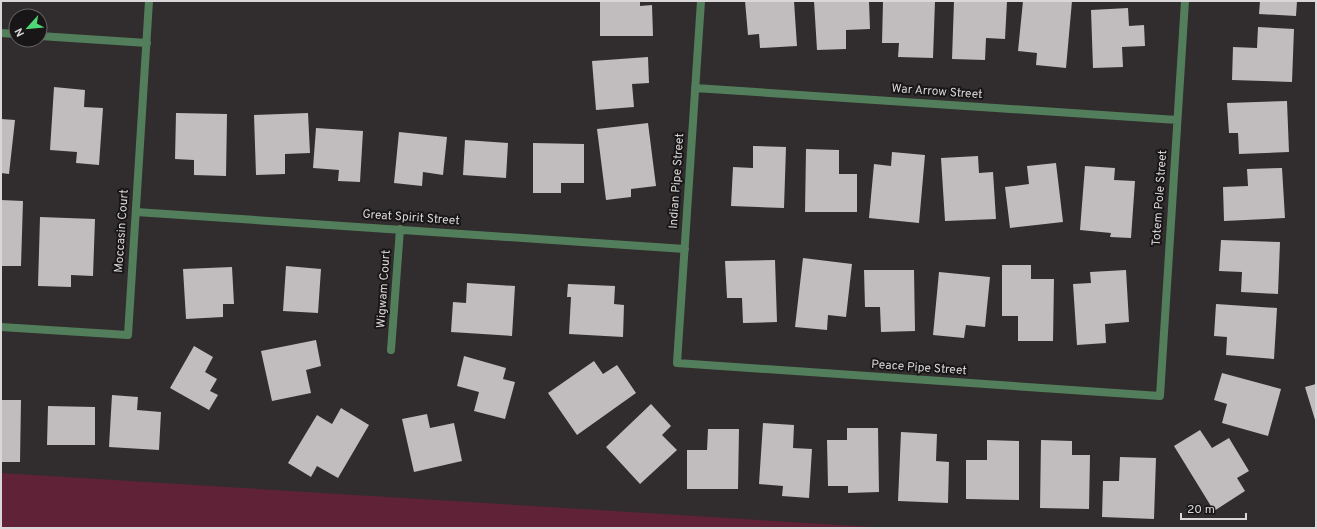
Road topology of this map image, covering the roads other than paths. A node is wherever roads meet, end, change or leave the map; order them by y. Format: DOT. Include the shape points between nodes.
graph roads {
  1 [pos="149,1"];
  2 [pos="700,1"];
  3 [pos="1185,1"];
  4 [pos="48,37"];
  5 [pos="147,43"];
  6 [pos="695,88"];
  7 [pos="1177,120"];
  8 [pos="136,212"];
  9 [pos="400,229"];
  10 [pos="685,249"];
  11 [pos="1,327"];
  12 [pos="391,350"];
  13 [pos="677,363"];
  14 [pos="1160,396"];
  1 -- 5 [label="street, Moccasin Court"];
  2 -- 6 [label="street, Indian Pipe Street"];
  3 -- 7 [label="street, Totem Pole Street"];
  4 -- 5 [label="street"];
  5 -- 8 [label="street, Moccasin Court"];
  6 -- 7 [label="street, War Arrow Street"];
  6 -- 10 [label="street, Indian Pipe Street"];
  7 -- 14 [label="street, Totem Pole Street"];
  8 -- 9 [label="street, Great Spirit Street"];
  8 -- 11 [label="street, Moccasin Court" via="128,335"];
  9 -- 10 [label="street, Great Spirit Street"];
  9 -- 12 [label="street, Wigwam Court"];
  10 -- 13 [label="street, Indian Pipe Street"];
  13 -- 14 [label="street, Peace Pipe Street"];
}
